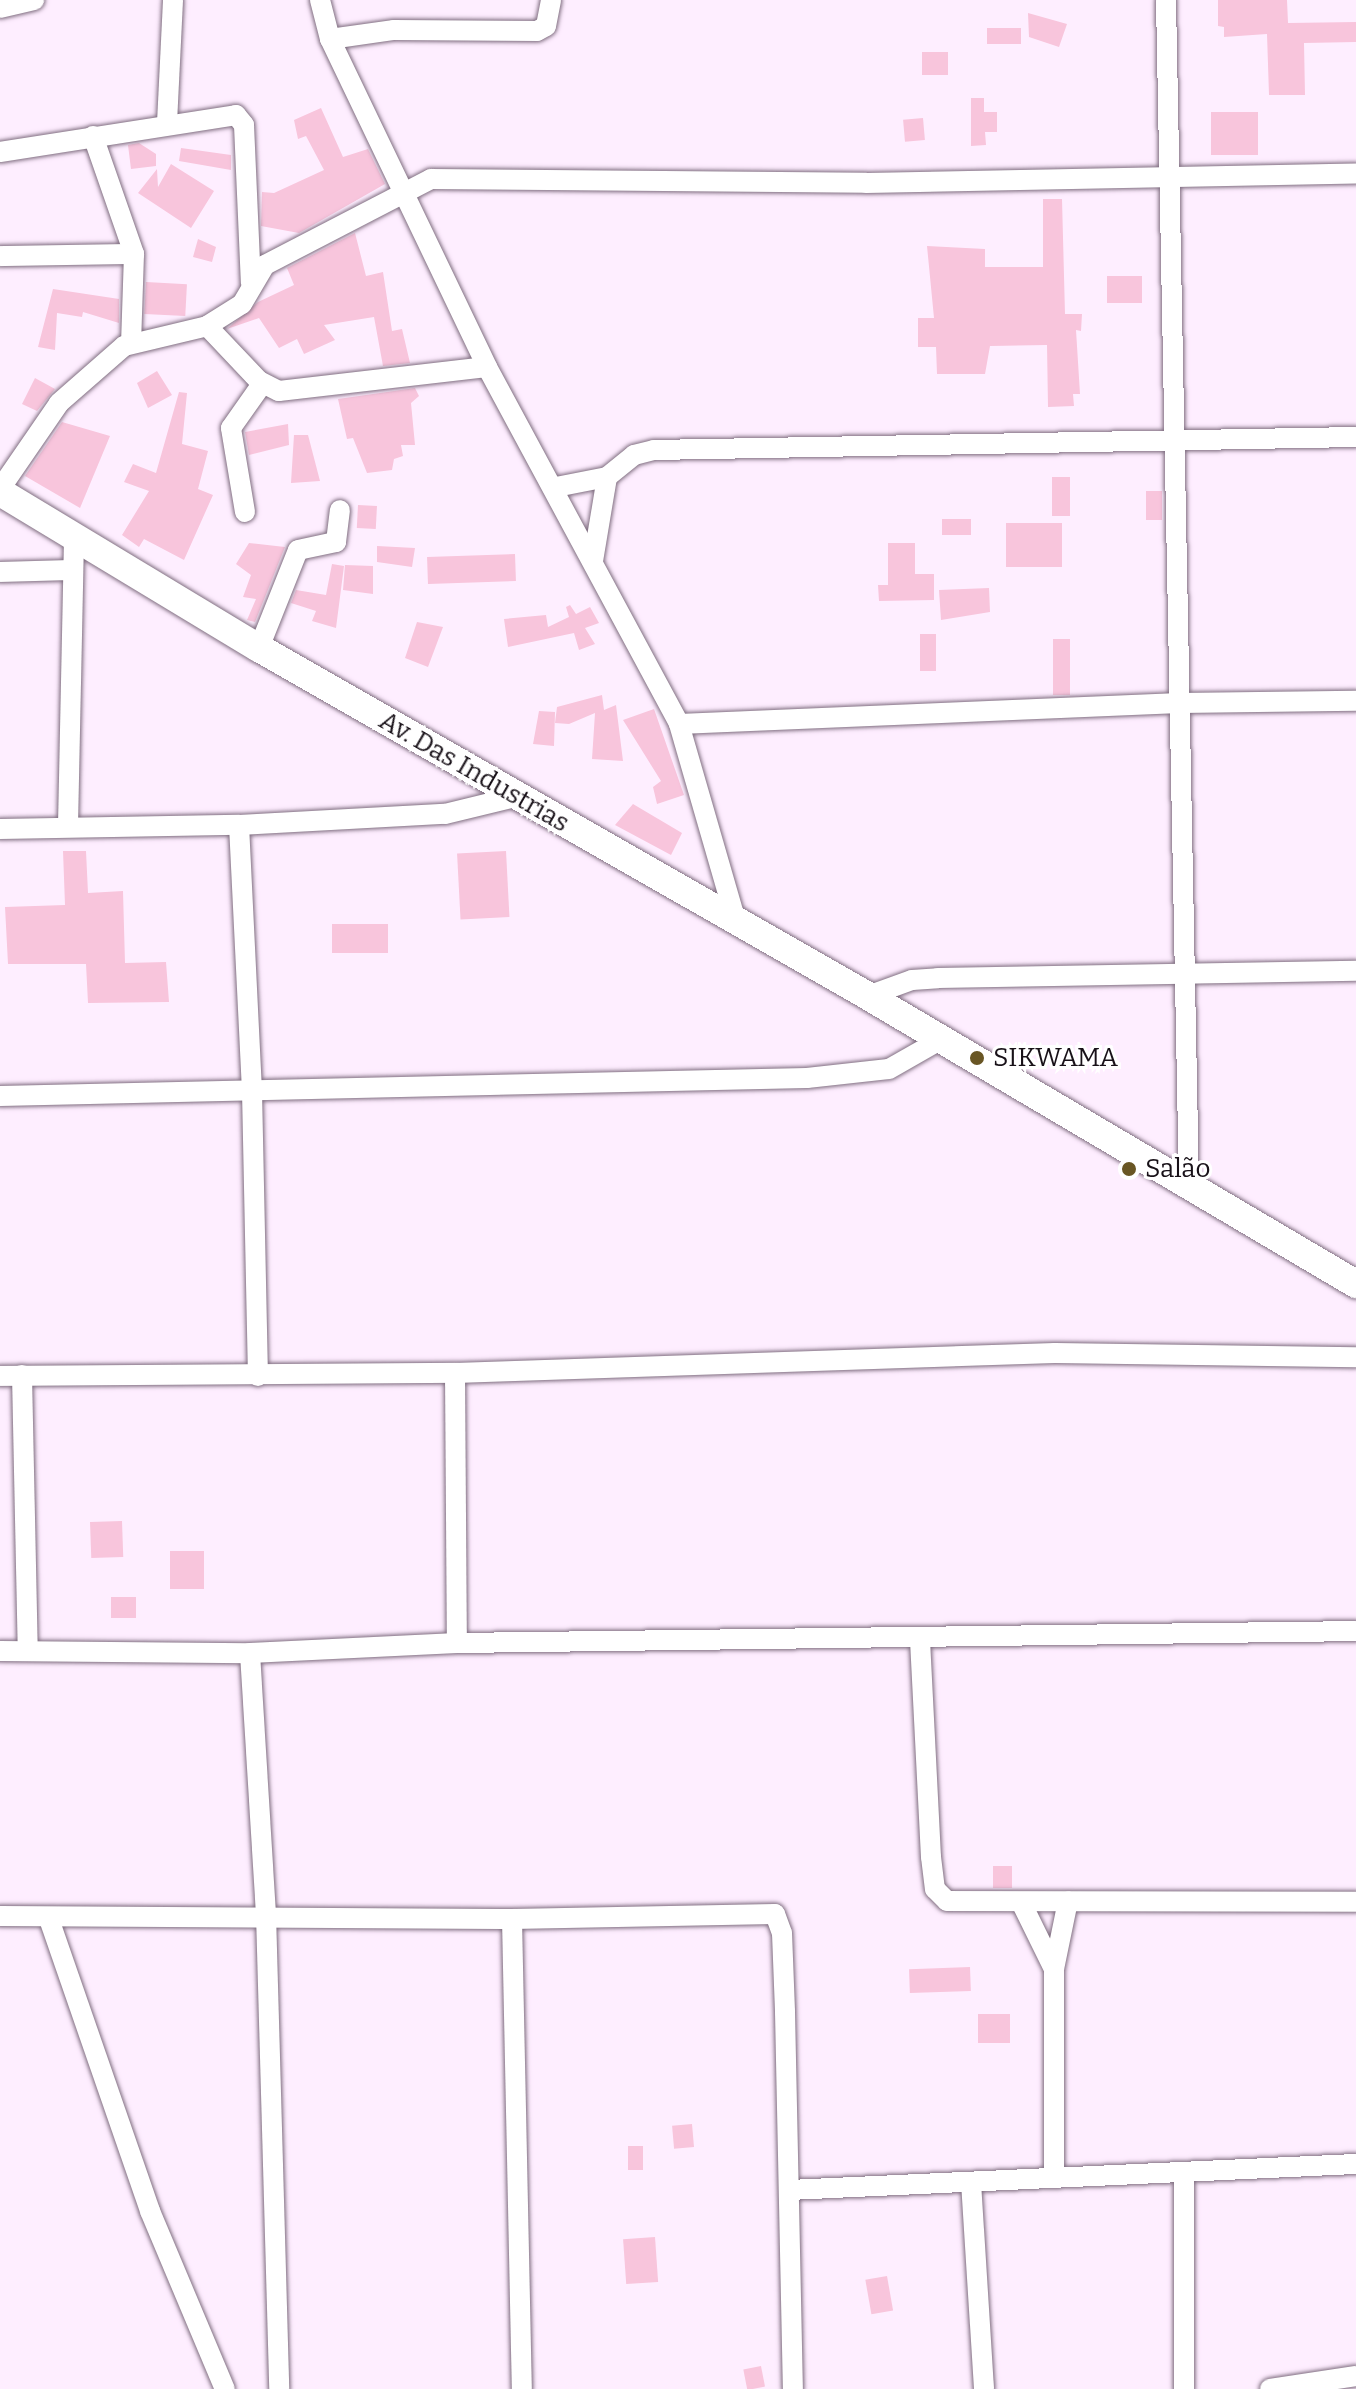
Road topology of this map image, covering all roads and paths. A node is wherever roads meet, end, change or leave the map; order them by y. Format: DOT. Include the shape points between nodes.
graph roads {
  1 [pos="34,0"];
  2 [pos="173,0"];
  3 [pos="320,0"];
  4 [pos="551,0"];
  5 [pos="1166,0"];
  6 [pos="0,8"];
  7 [pos="330,39"];
  8 [pos="167,123"];
  9 [pos="93,136"];
  10 [pos="0,152"];
  11 [pos="1356,174"];
  12 [pos="1170,175"];
  13 [pos="404,190"];
  14 [pos="134,254"];
  15 [pos="0,256"];
  16 [pos="251,283"];
  17 [pos="207,326"];
  18 [pos="131,343"];
  19 [pos="487,367"];
  20 [pos="262,384"];
  21 [pos="1356,437"];
  22 [pos="1175,440"];
  23 [pos="607,477"];
  24 [pos="556,487"];
  25 [pos="0,491"];
  26 [pos="340,510"];
  27 [pos="245,512"];
  28 [pos="74,537"];
  29 [pos="593,561"];
  30 [pos="70,570"];
  31 [pos="0,572"];
  32 [pos="259,648"];
  33 [pos="1356,701"];
  34 [pos="1180,703"];
  35 [pos="679,724"];
  36 [pos="515,797"];
  37 [pos="239,825"];
  38 [pos="68,826"];
  39 [pos="0,829"];
  40 [pos="736,922"];
  41 [pos="1356,971"];
  42 [pos="1182,974"];
  43 [pos="868,996"];
  44 [pos="946,1043"];
  45 [pos="252,1091"];
  46 [pos="0,1096"];
  47 [pos="1189,1186"];
  48 [pos="1356,1284"];
  49 [pos="1356,1357"];
  50 [pos="455,1373"];
  51 [pos="22,1375"];
  52 [pos="0,1376"];
  53 [pos="258,1376"];
  54 [pos="1356,1631"];
  55 [pos="920,1640"];
  56 [pos="457,1643"];
  57 [pos="28,1650"];
  58 [pos="0,1651"];
  59 [pos="250,1653"];
  60 [pos="1068,1901"];
  61 [pos="1021,1902"];
  62 [pos="1356,1902"];
  63 [pos="266,1914"];
  64 [pos="0,1916"];
  65 [pos="49,1919"];
  66 [pos="512,1919"];
  67 [pos="1054,1969"];
  68 [pos="1356,2164"];
  69 [pos="1184,2172"];
  70 [pos="1054,2178"];
  71 [pos="971,2182"];
  72 [pos="789,2190"];
  73 [pos="1356,2376"];
  74 [pos="225,2389"];
  75 [pos="279,2389"];
  76 [pos="522,2389"];
  77 [pos="793,2389"];
  78 [pos="984,2389"];
  79 [pos="1184,2389"];
  80 [pos="1270,2389"];
  1 -- 6 [label="street"];
  2 -- 8 [label="street"];
  3 -- 7 [label="street"];
  4 -- 7 [label="street" via="549,18 537,31 394,30"];
  5 -- 12 [label="street"];
  7 -- 13 [label="street"];
  8 -- 9 [label="street"];
  8 -- 16 [label="street" via="229,114 242,121"];
  9 -- 10 [label="street"];
  9 -- 14 [label="street"];
  11 -- 12 [label="street"];
  12 -- 13 [label="street" via="866,183 450,178"];
  12 -- 22 [label="street"];
  13 -- 16 [label="street" via="265,265"];
  13 -- 19 [label="street"];
  14 -- 15 [label="street"];
  14 -- 18 [label="street"];
  16 -- 17 [label="street" via="242,304"];
  17 -- 18 [label="street" via="181,336"];
  17 -- 20 [label="street"];
  18 -- 25 [label="street" via="59,403"];
  19 -- 20 [label="street" via="295,392"];
  19 -- 24 [label="street"];
  20 -- 27 [label="street" via="231,428"];
  21 -- 22 [label="street"];
  22 -- 23 [label="street" via="654,450 634,455"];
  22 -- 34 [label="street"];
  23 -- 24 [label="street"];
  23 -- 29 [label="street"];
  24 -- 29 [label="street"];
  25 -- 28 [label="main road, Av. Das Industrias"];
  26 -- 32 [label="street" via="336,542 298,550"];
  28 -- 30 [label="street"];
  28 -- 32 [label="main road, Av. Das Industrias"];
  29 -- 35 [label="street"];
  30 -- 31 [label="street"];
  30 -- 38 [label="street"];
  32 -- 36 [label="main road, Av. Das Industrias"];
  33 -- 34 [label="street"];
  34 -- 35 [label="street"];
  34 -- 42 [label="street"];
  35 -- 40 [label="street"];
  36 -- 37 [label="street" via="445,814"];
  36 -- 40 [label="main road, Av. Das Industrias"];
  37 -- 38 [label="street"];
  37 -- 45 [label="street"];
  38 -- 39 [label="street"];
  40 -- 43 [label="main road, Av. Das Industrias"];
  41 -- 42 [label="street"];
  42 -- 43 [label="street" via="938,978 912,980"];
  42 -- 47 [label="street"];
  43 -- 44 [label="main road, Av. Das Industrias"];
  44 -- 45 [label="street" via="889,1069 807,1078"];
  44 -- 47 [label="main road, Av. Das Industrias"];
  45 -- 46 [label="street"];
  45 -- 53 [label="street"];
  47 -- 48 [label="main road"];
  49 -- 50 [label="street" via="1055,1353"];
  50 -- 53 [label="street"];
  50 -- 56 [label="street"];
  51 -- 52 [label="street"];
  51 -- 53 [label="street"];
  51 -- 57 [label="street"];
  54 -- 55 [label="street"];
  55 -- 56 [label="street"];
  55 -- 61 [label="street" via="935,1889 947,1901"];
  56 -- 59 [label="street"];
  57 -- 58 [label="street"];
  57 -- 59 [label="street"];
  59 -- 63 [label="street"];
  60 -- 61 [label="street"];
  60 -- 62 [label="street"];
  60 -- 67 [label="street"];
  61 -- 67 [label="street"];
  63 -- 65 [label="street"];
  63 -- 66 [label="street"];
  63 -- 75 [label="street"];
  64 -- 65 [label="street"];
  65 -- 74 [label="street" via="150,2211"];
  66 -- 72 [label="street" via="775,1914 782,1933"];
  66 -- 76 [label="street"];
  67 -- 70 [label="street"];
  68 -- 69 [label="street"];
  69 -- 70 [label="street"];
  69 -- 79 [label="street"];
  70 -- 71 [label="street"];
  71 -- 72 [label="street"];
  71 -- 78 [label="street"];
  72 -- 77 [label="street"];
  73 -- 80 [label="street"];
}
